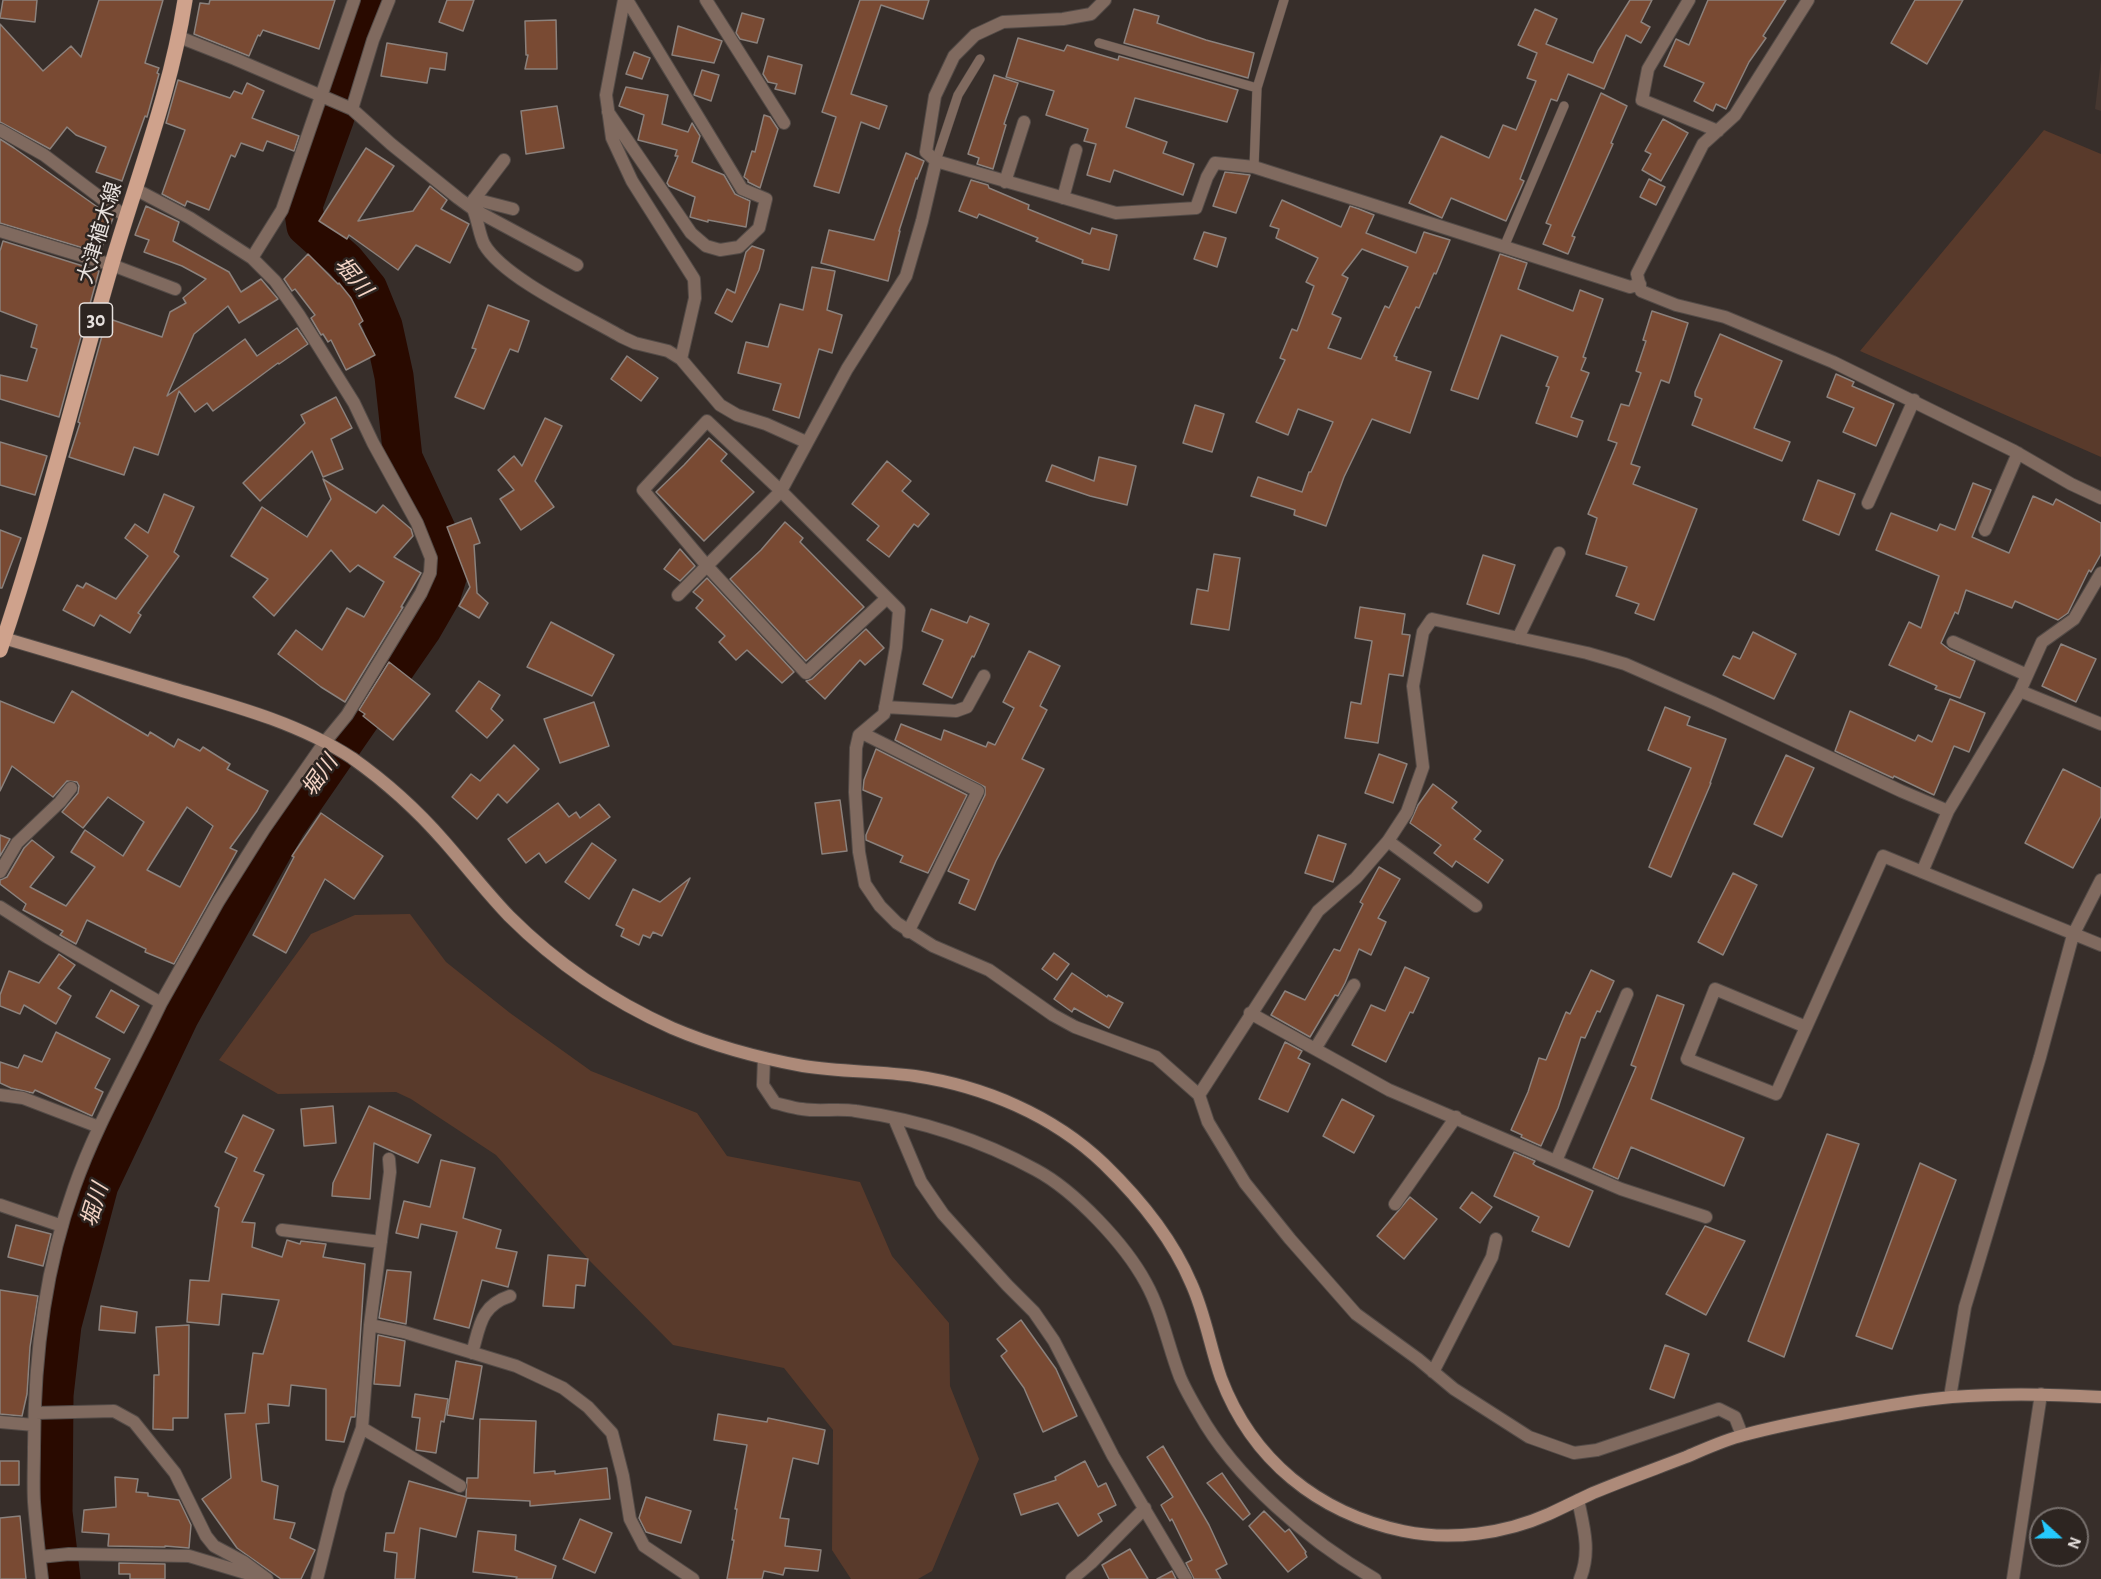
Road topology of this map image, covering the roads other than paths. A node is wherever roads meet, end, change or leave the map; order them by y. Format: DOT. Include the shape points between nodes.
graph roads {
  1 [pos="185,0"];
  2 [pos="354,0"];
  3 [pos="389,0"];
  4 [pos="706,0"];
  5 [pos="1105,0"];
  6 [pos="1284,0"];
  7 [pos="1689,0"];
  8 [pos="1808,0"];
  9 [pos="631,1"];
  10 [pos="179,38"];
  11 [pos="1099,43"];
  12 [pos="980,59"];
  13 [pos="1257,88"];
  14 [pos="322,96"];
  15 [pos="1564,106"];
  16 [pos="352,109"];
  17 [pos="608,112"];
  18 [pos="1024,122"];
  19 [pos="784,123"];
  20 [pos="0,130"];
  21 [pos="1718,131"];
  22 [pos="1076,150"];
  23 [pos="504,160"];
  24 [pos="936,161"];
  25 [pos="1254,167"];
  26 [pos="1005,182"];
  27 [pos="135,189"];
  28 [pos="1063,198"];
  29 [pos="472,204"];
  30 [pos="513,209"];
  31 [pos="126,218"];
  32 [pos="0,231"];
  33 [pos="1504,248"];
  34 [pos="252,258"];
  35 [pos="112,265"];
  36 [pos="576,265"];
  37 [pos="1640,284"];
  38 [pos="175,289"];
  39 [pos="681,359"];
  40 [pos="1914,400"];
  41 [pos="806,442"];
  42 [pos="2018,453"];
  43 [pos="781,491"];
  44 [pos="2101,498"];
  45 [pos="1868,503"];
  46 [pos="1985,530"];
  47 [pos="1559,553"];
  48 [pos="707,566"];
  49 [pos="2101,573"];
  50 [pos="678,595"];
  51 [pos="887,598"];
  52 [pos="1518,638"];
  53 [pos="1,642"];
  54 [pos="1953,642"];
  55 [pos="2026,675"];
  56 [pos="984,676"];
  57 [pos="2020,691"];
  58 [pos="885,707"];
  59 [pos="2101,724"];
  60 [pos="862,733"];
  61 [pos="327,744"];
  62 [pos="71,788"];
  63 [pos="1948,810"];
  64 [pos="1388,841"];
  65 [pos="0,872"];
  66 [pos="1922,872"];
  67 [pos="2101,880"];
  68 [pos="1476,906"];
  69 [pos="0,907"];
  70 [pos="908,932"];
  71 [pos="2073,935"];
  72 [pos="2101,945"];
  73 [pos="1354,985"];
  74 [pos="1627,994"];
  75 [pos="160,1003"];
  76 [pos="1251,1013"];
  77 [pos="1806,1027"];
  78 [pos="1315,1049"];
  79 [pos="764,1058"];
  80 [pos="0,1095"];
  81 [pos="1199,1095"];
  82 [pos="1456,1117"];
  83 [pos="894,1118"];
  84 [pos="99,1127"];
  85 [pos="389,1159"];
  86 [pos="1556,1161"];
  87 [pos="1395,1204"];
  88 [pos="0,1205"];
  89 [pos="1706,1217"];
  90 [pos="62,1226"];
  91 [pos="282,1230"];
  92 [pos="1496,1239"];
  93 [pos="381,1242"];
  94 [pos="510,1296"];
  95 [pos="370,1325"];
  96 [pos="472,1353"];
  97 [pos="1433,1372"];
  98 [pos="2041,1394"];
  99 [pos="1950,1397"];
  100 [pos="2101,1397"];
  101 [pos="35,1419"];
  102 [pos="0,1422"];
  103 [pos="362,1428"];
  104 [pos="1742,1435"];
  105 [pos="460,1486"];
  106 [pos="1578,1500"];
  107 [pos="1145,1508"];
  108 [pos="40,1557"];
  109 [pos="42,1579"];
  110 [pos="266,1579"];
  111 [pos="317,1579"];
  112 [pos="693,1579"];
  113 [pos="1072,1579"];
  114 [pos="1186,1579"];
  115 [pos="1375,1579"];
  116 [pos="1580,1579"];
  117 [pos="2013,1579"];
  1 -- 10 [label="main road, 大津植木線 / 30"];
  2 -- 14 [label="street"];
  3 -- 16 [label="street"];
  4 -- 19 [label="street"];
  5 -- 24 [label="street" via="1091,14 1003,22 975,35 954,56 935,96 926,152"];
  6 -- 13 [label="lane"];
  7 -- 21 [label="street" via="1648,69 1642,100"];
  8 -- 21 [label="street" via="1735,115"];
  9 -- 17 [label="street" via="606,95"];
  9 -- 17 [label="street" via="742,189 766,200 759,228 739,247 720,250 706,246 691,233"];
  10 -- 14 [label="street"];
  10 -- 27 [label="main road, 大津植木線 / 30"];
  11 -- 13 [label="lane"];
  12 -- 24 [label="lane" via="958,95"];
  13 -- 25 [label="lane"];
  14 -- 16 [label="street"];
  14 -- 34 [label="street" via="282,210"];
  15 -- 33 [label="lane"];
  16 -- 29 [label="street" via="391,144"];
  17 -- 39 [label="street" via="612,138 632,181 694,279 695,298"];
  18 -- 26 [label="street"];
  20 -- 31 [label="street" via="44,155"];
  21 -- 37 [label="street" via="1703,144 1637,274"];
  22 -- 28 [label="street"];
  23 -- 29 [label="street"];
  24 -- 26 [label="street"];
  24 -- 41 [label="street" via="906,276"];
  25 -- 28 [label="street" via="1215,163 1196,208 1116,213"];
  25 -- 33 [label="street"];
  26 -- 28 [label="street"];
  27 -- 31 [label="main road, 大津植木線 / 30"];
  27 -- 34 [label="street"];
  29 -- 30 [label="street"];
  29 -- 36 [label="street"];
  29 -- 39 [label="street" via="484,243 499,264 622,337"];
  31 -- 35 [label="main road, 大津植木線 / 30"];
  32 -- 35 [label="street"];
  33 -- 37 [label="street" via="1630,287"];
  34 -- 61 [label="street" via="275,281 299,315 354,403 417,523 431,558 430,573 421,593"];
  35 -- 38 [label="street"];
  35 -- 53 [label="main road, 大津植木線 / 30" via="25,573"];
  37 -- 40 [label="street" via="1641,291 1676,305 1725,317"];
  39 -- 41 [label="street" via="720,405"];
  40 -- 42 [label="street"];
  40 -- 45 [label="street"];
  41 -- 43 [label="street"];
  42 -- 44 [label="street"];
  42 -- 46 [label="street"];
  43 -- 48 [label="street"];
  43 -- 48 [label="street" via="707,421 642,490"];
  43 -- 51 [label="street"];
  47 -- 52 [label="street"];
  48 -- 50 [label="street"];
  48 -- 51 [label="street" via="806,673"];
  49 -- 55 [label="street" via="2074,620 2042,642"];
  51 -- 58 [label="street" via="899,610"];
  52 -- 63 [label="street" via="1625,664"];
  52 -- 64 [label="street" via="1432,619 1423,632 1413,686 1423,767 1407,812"];
  53 -- 61 [label="street" via="248,710"];
  54 -- 55 [label="street"];
  55 -- 57 [label="street"];
  56 -- 58 [label="street" via="967,707 956,711"];
  57 -- 59 [label="street"];
  57 -- 63 [label="street"];
  58 -- 60 [label="street" via="884,714"];
  60 -- 70 [label="street" via="856,748 855,792 865,884 880,906"];
  60 -- 70 [label="street" via="978,791"];
  61 -- 75 [label="street" via="241,865"];
  61 -- 79 [label="street" via="384,782 415,810 512,919 585,979 671,1027"];
  62 -- 65 [label="street" via="17,843"];
  63 -- 66 [label="street"];
  64 -- 68 [label="street"];
  64 -- 76 [label="street" via="1356,878 1318,911"];
  66 -- 71 [label="street"];
  66 -- 77 [label="street" via="1883,856"];
  67 -- 71 [label="street"];
  69 -- 75 [label="street"];
  70 -- 81 [label="street" via="989,970 1074,1027 1156,1057"];
  71 -- 72 [label="street"];
  71 -- 99 [label="street" via="1965,1307"];
  73 -- 78 [label="street"];
  74 -- 86 [label="street"];
  75 -- 84 [label="street"];
  76 -- 78 [label="street"];
  76 -- 81 [label="street"];
  77 -- 77 [label="street" via="1776,1094 1687,1059 1715,989"];
  78 -- 82 [label="street" via="1389,1090"];
  79 -- 83 [label="street" via="763,1085 775,1103"];
  79 -- 106 [label="street" via="807,1067 910,1075 970,1088 1041,1118 1097,1157 1148,1212 1190,1280 1223,1383 1251,1435 1288,1477 1327,1504 1377,1525 1439,1536 1513,1527"];
  80 -- 84 [label="street" via="22,1098"];
  81 -- 97 [label="street" via="1208,1122 1245,1183 1290,1239 1356,1314"];
  82 -- 86 [label="street"];
  82 -- 87 [label="street"];
  83 -- 107 [label="street" via="921,1182 943,1214 1034,1312 1054,1341 1113,1456"];
  83 -- 115 [label="street" via="955,1134 1003,1153 1039,1171 1076,1197 1117,1242 1146,1283 1180,1377 1222,1450 1272,1502 1315,1538"];
  84 -- 90 [label="street"];
  85 -- 93 [label="street"];
  86 -- 89 [label="street" via="1621,1189"];
  88 -- 90 [label="street"];
  90 -- 101 [label="street" via="53,1253 43,1313"];
  91 -- 93 [label="street"];
  92 -- 97 [label="street" via="1492,1257"];
  93 -- 95 [label="street"];
  94 -- 96 [label="street" via="499,1300 483,1315"];
  95 -- 96 [label="street"];
  95 -- 103 [label="street"];
  96 -- 112 [label="street" via="562,1388 588,1407 612,1433 630,1519 644,1546"];
  97 -- 104 [label="street" via="1529,1437 1574,1453 1597,1450 1719,1409 1735,1417"];
  98 -- 99 [label="street"];
  98 -- 100 [label="street"];
  98 -- 117 [label="street"];
  99 -- 104 [label="street"];
  101 -- 102 [label="street"];
  101 -- 108 [label="street" via="34,1500"];
  101 -- 110 [label="street" via="114,1412 134,1422 175,1473 214,1546"];
  103 -- 105 [label="street"];
  103 -- 111 [label="street" via="339,1491"];
  104 -- 106 [label="street"];
  106 -- 116 [label="street" via="1587,1541"];
  107 -- 113 [label="street"];
  107 -- 114 [label="street"];
  108 -- 109 [label="street"];
  108 -- 110 [label="street" via="189,1556"];
}
